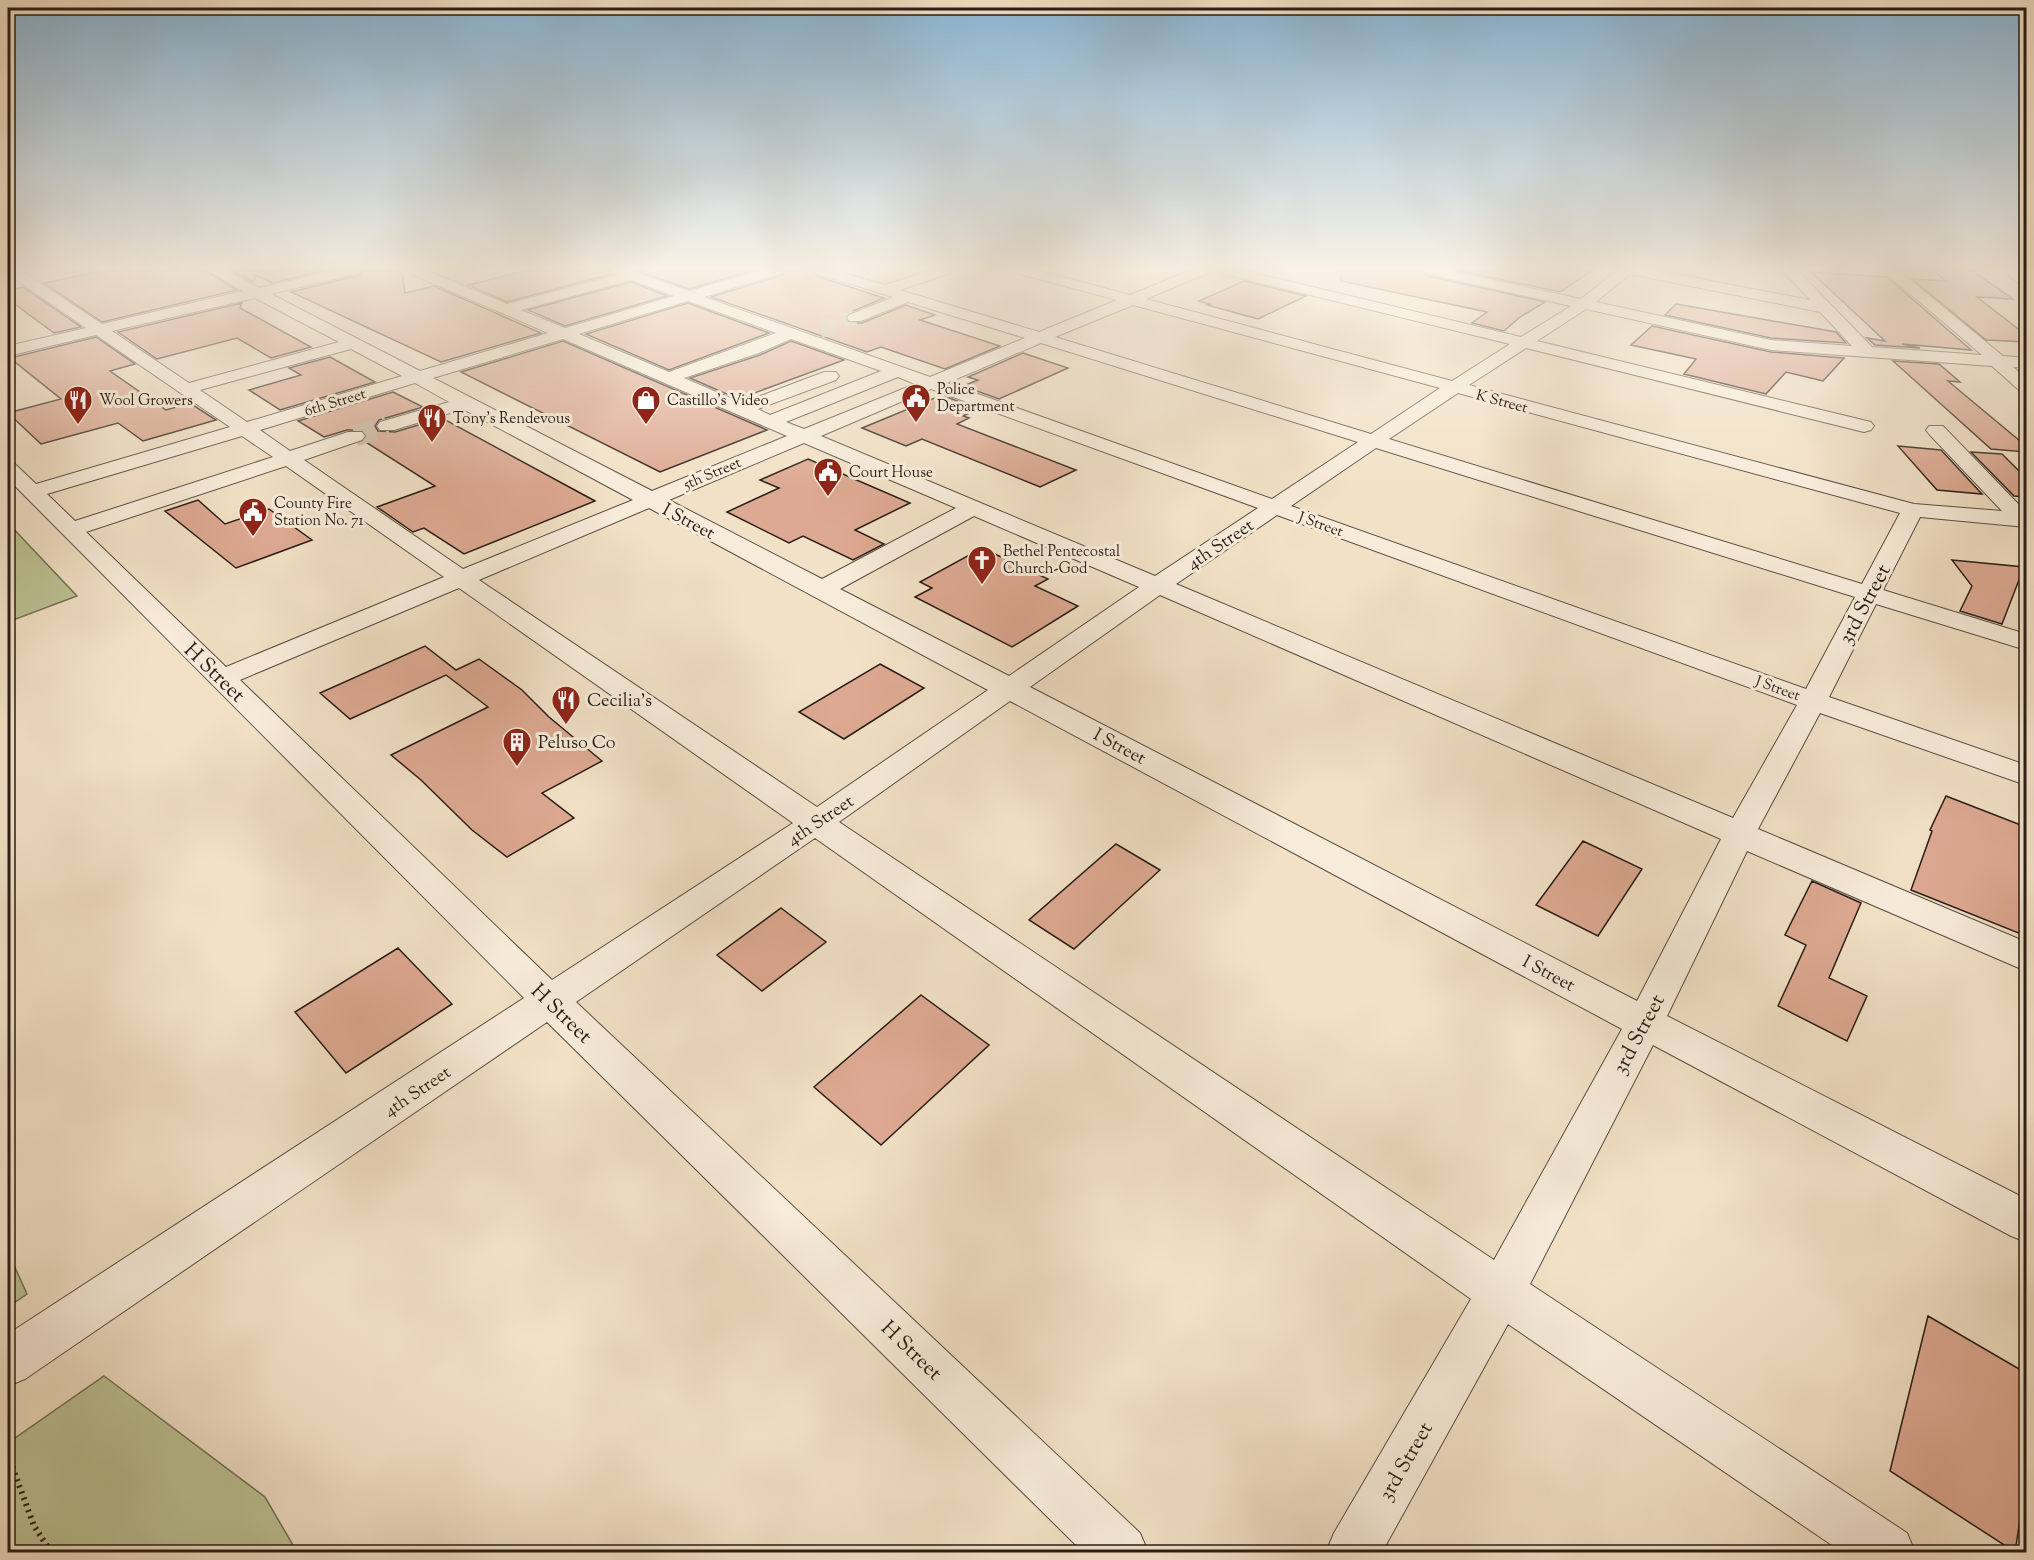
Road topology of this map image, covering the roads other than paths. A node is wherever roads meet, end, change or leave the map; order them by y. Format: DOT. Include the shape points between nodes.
graph roads {
  1 [pos="43,343"];
  2 [pos="116,343"];
  3 [pos="532,343"];
  4 [pos="583,343"];
  5 [pos="753,343"];
  6 [pos="827,343"];
  7 [pos="1024,343"];
  8 [pos="1057,343"];
  9 [pos="1289,343"];
  10 [pos="1526,343"];
  11 [pos="1761,343"];
  12 [pos="1858,343"];
  13 [pos="1975,343"];
  14 [pos="352,344"];
  15 [pos="8,351"];
  16 [pos="1867,352"];
  17 [pos="663,360"];
  18 [pos="869,361"];
  19 [pos="1997,361"];
  20 [pos="2026,363"];
  21 [pos="642,367"];
  22 [pos="185,369"];
  23 [pos="898,371"];
  24 [pos="163,375"];
  25 [pos="416,377"];
  26 [pos="668,378"];
  27 [pos="929,382"];
  28 [pos="2026,387"];
  29 [pos="1453,388"];
  30 [pos="185,389"];
  31 [pos="464,403"];
  32 [pos="742,409"];
  33 [pos="277,419"];
  34 [pos="771,421"];
  35 [pos="387,426"];
  36 [pos="1864,426"];
  37 [pos="244,429"];
  38 [pos="1936,430"];
  39 [pos="803,435"];
  40 [pos="356,436"];
  41 [pos="1373,441"];
  42 [pos="280,453"];
  43 [pos="245,464"];
  44 [pos="110,497"];
  45 [pos="647,499"];
  46 [pos="41,501"];
  47 [pos="1275,507"];
  48 [pos="973,508"];
  49 [pos="1913,510"];
  50 [pos="126,511"];
  51 [pos="2024,520"];
  52 [pos="460,578"];
  53 [pos="1157,586"];
  54 [pos="820,590"];
  55 [pos="1869,595"];
  56 [pos="2026,642"];
  57 [pos="222,678"];
  58 [pos="1011,689"];
  59 [pos="1813,701"];
  60 [pos="2026,775"];
  61 [pos="818,822"];
  62 [pos="1739,835"];
  63 [pos="2026,957"];
  64 [pos="551,1002"];
  65 [pos="1645,1023"];
  66 [pos="2026,1221"];
  67 [pos="1501,1292"];
  68 [pos="8,1362"];
  69 [pos="1121,1552"];
  70 [pos="1353,1552"];
  71 [pos="1888,1552"];
  1 -- 15 [label="street"];
  2 -- 24 [label="street"];
  3 -- 25 [label="street, 6th Street"];
  4 -- 21 [label="street"];
  5 -- 26 [label="street" via="753,349"];
  6 -- 18 [label="street, J Street"];
  7 -- 27 [label="street, 5th Street"];
  8 -- 41 [label="street"];
  9 -- 29 [label="street, K Street"];
  10 -- 29 [label="street, 4th Street"];
  10 -- 36 [label="street"];
  11 -- 16 [label="street"];
  12 -- 16 [label="street"];
  13 -- 19 [label="street"];
  14 -- 25 [label="street, I Street"];
  14 -- 30 [label="street"];
  16 -- 19 [label="street"];
  17 -- 21 [label="street"];
  18 -- 23 [label="street, J Street"];
  18 -- 32 [label="street"];
  19 -- 20 [label="street"];
  19 -- 28 [label="street"];
  21 -- 26 [label="street"];
  22 -- 24 [label="street"];
  23 -- 27 [label="street, J Street"];
  23 -- 34 [label="street"];
  24 -- 30 [label="street"];
  25 -- 31 [label="street, I Street"];
  25 -- 33 [label="street, 6th Street"];
  26 -- 32 [label="street"];
  27 -- 39 [label="street, 5th Street"];
  27 -- 47 [label="street, J Street"];
  29 -- 41 [label="street, 4th Street"];
  29 -- 49 [label="street, K Street"];
  30 -- 37 [label="street"];
  31 -- 35 [label="street"];
  31 -- 45 [label="street, I Street"];
  32 -- 34 [label="street"];
  33 -- 37 [label="street, 6th Street"];
  33 -- 42 [label="street" via="302,435"];
  34 -- 39 [label="street"];
  37 -- 42 [label="street"];
  37 -- 46 [label="street, 6th Street"];
  38 -- 51 [label="street"];
  39 -- 45 [label="street, 5th Street"];
  39 -- 48 [label="street"];
  40 -- 42 [label="street"];
  41 -- 47 [label="street, 4th Street"];
  41 -- 55 [label="street"];
  42 -- 43 [label="street"];
  42 -- 52 [label="street"];
  43 -- 44 [label="street"];
  43 -- 50 [label="street"];
  44 -- 46 [label="street"];
  44 -- 50 [label="street"];
  45 -- 52 [label="street, 5th Street"];
  45 -- 54 [label="street, I Street"];
  46 -- 50 [label="street"];
  46 -- 57 [label="street, H Street"];
  47 -- 53 [label="street, 4th Street"];
  47 -- 59 [label="street, J Street"];
  48 -- 53 [label="street"];
  48 -- 54 [label="street"];
  49 -- 51 [label="street, K Street"];
  49 -- 55 [label="street, 3rd Street"];
  52 -- 57 [label="street, 5th Street"];
  52 -- 61 [label="street"];
  53 -- 58 [label="street, 4th Street"];
  53 -- 62 [label="street"];
  54 -- 58 [label="street, I Street"];
  55 -- 56 [label="street"];
  55 -- 59 [label="street, 3rd Street"];
  57 -- 64 [label="street, H Street"];
  58 -- 61 [label="street, 4th Street"];
  58 -- 65 [label="street, I Street"];
  59 -- 60 [label="street, J Street"];
  59 -- 62 [label="street, 3rd Street"];
  61 -- 64 [label="street, 4th Street"];
  61 -- 67 [label="street"];
  62 -- 63 [label="street"];
  62 -- 65 [label="street, 3rd Street"];
  64 -- 68 [label="street, 4th Street"];
  64 -- 69 [label="street, H Street"];
  65 -- 66 [label="street, I Street"];
  65 -- 67 [label="street, 3rd Street"];
  67 -- 70 [label="street, 3rd Street"];
  67 -- 71 [label="street"];
}
